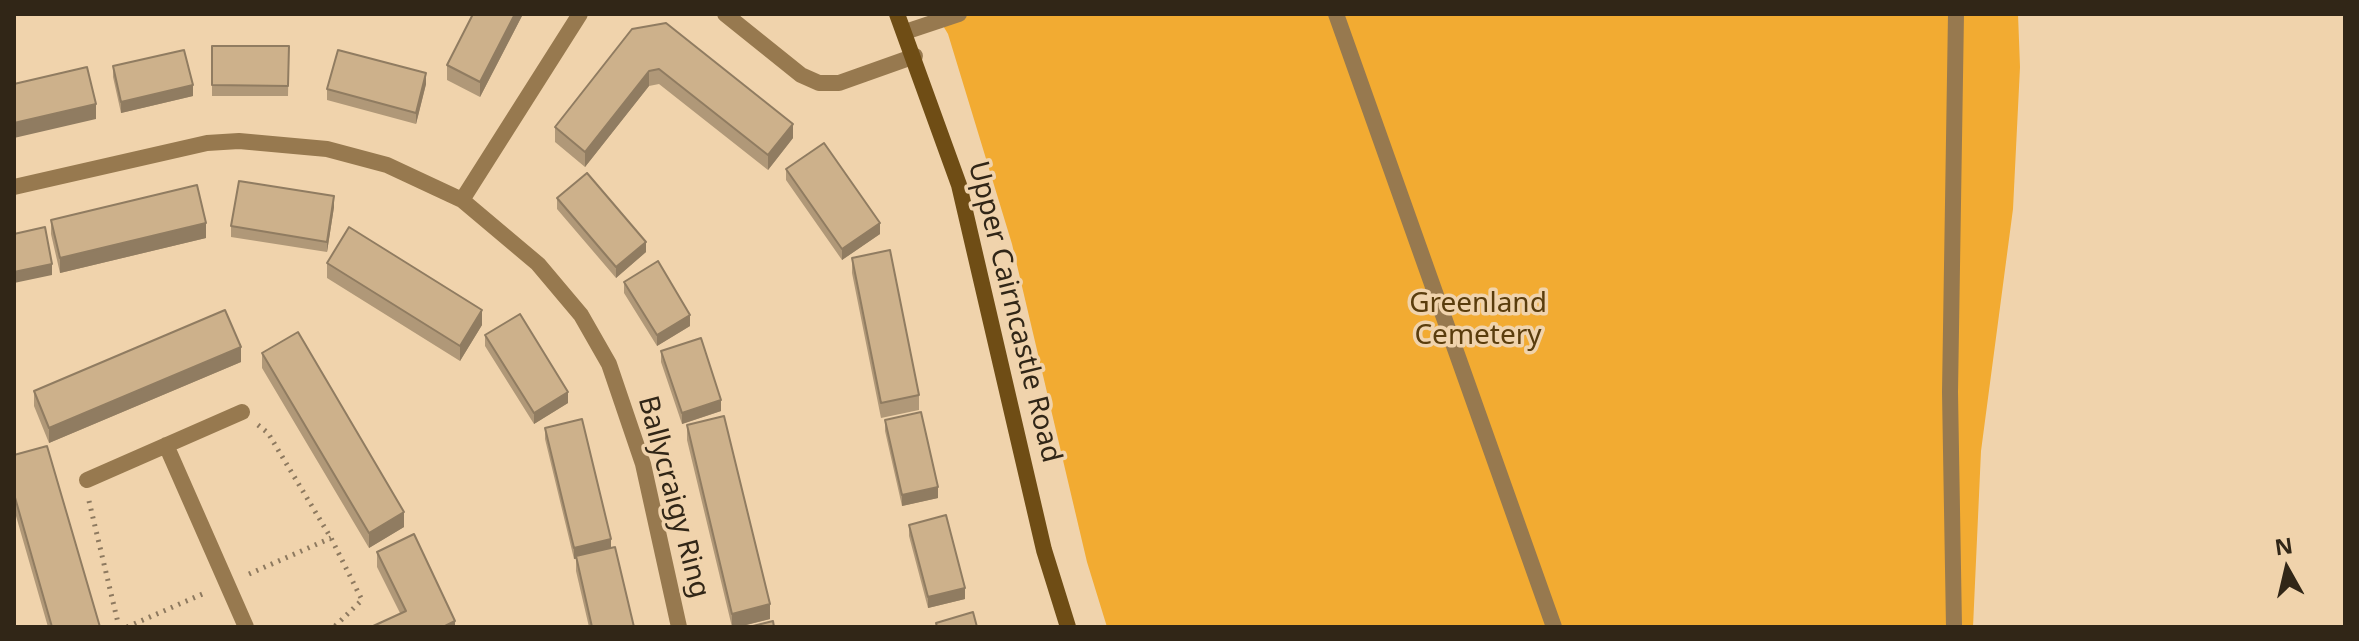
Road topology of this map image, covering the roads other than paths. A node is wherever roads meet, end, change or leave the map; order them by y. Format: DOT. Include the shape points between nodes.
graph roads {
  1 [pos="580,14"];
  2 [pos="725,14"];
  3 [pos="897,14"];
  4 [pos="959,14"];
  5 [pos="1336,14"];
  6 [pos="1956,14"];
  7 [pos="905,32"];
  8 [pos="915,56"];
  9 [pos="14,187"];
  10 [pos="462,200"];
  11 [pos="242,412"];
  12 [pos="166,445"];
  13 [pos="87,480"];
  14 [pos="246,627"];
  15 [pos="679,627"];
  16 [pos="1068,627"];
  17 [pos="1554,627"];
  18 [pos="1954,627"];
  1 -- 10 [label="street"];
  2 -- 8 [label="street" via="801,75 819,83 839,83"];
  3 -- 7 [label="street, Upper Cairncastle Road"];
  4 -- 7 [label="street"];
  5 -- 17 [label="street"];
  6 -- 18 [label="street" via="1950,392"];
  7 -- 8 [label="street, Upper Cairncastle Road"];
  8 -- 16 [label="street, Upper Cairncastle Road" via="959,185 1044,550"];
  9 -- 10 [label="street, Ballycraigy Ring" via="207,143 239,141 342,153 387,165"];
  10 -- 15 [label="street, Ballycraigy Ring" via="538,264 581,315 609,364 643,464"];
  11 -- 12 [label="street"];
  12 -- 13 [label="street"];
  12 -- 14 [label="street"];
}
